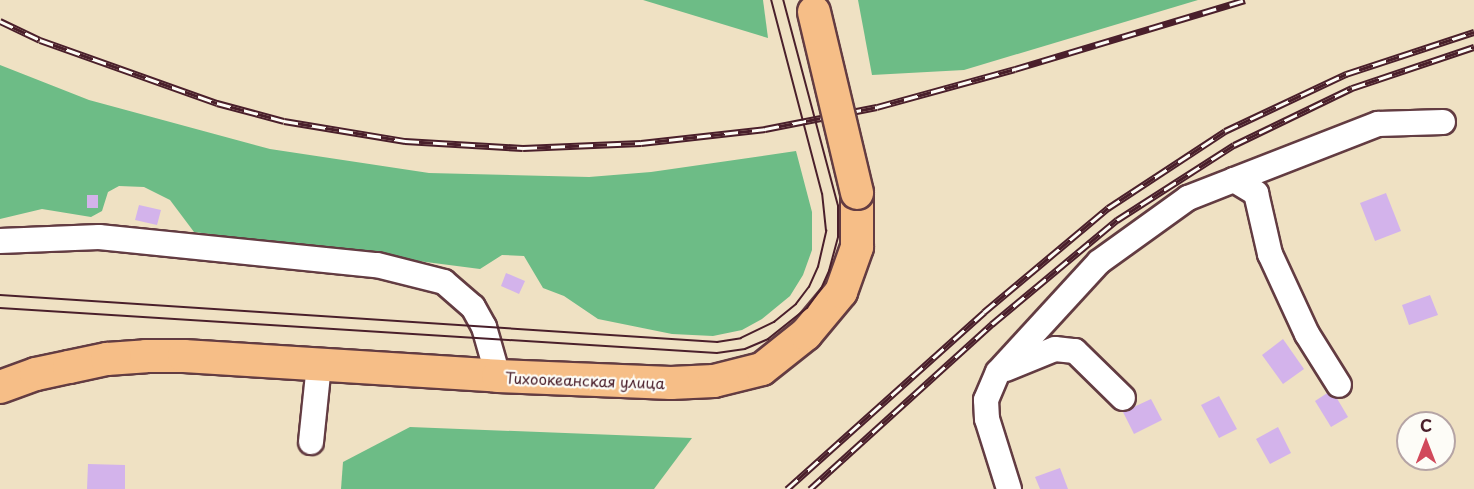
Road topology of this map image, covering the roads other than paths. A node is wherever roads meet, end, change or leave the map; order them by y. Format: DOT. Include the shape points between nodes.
graph roads {
  1 [pos="812,6"];
  2 [pos="1443,122"];
  3 [pos="1234,180"];
  4 [pos="0,241"];
  5 [pos="319,365"];
  6 [pos="998,372"];
  7 [pos="498,376"];
  8 [pos="1339,385"];
  9 [pos="0,387"];
  10 [pos="1123,398"];
  11 [pos="311,442"];
  12 [pos="1009,489"];
  1 -- 7 [label="main road, Тихоокеанская улица, bridge" via="857,193 857,247 841,292 806,334 762,369 714,381"];
  2 -- 3 [label="street" via="1378,124"];
  3 -- 6 [label="street" via="1188,198 1099,262"];
  3 -- 8 [label="street" via="1257,193 1270,254 1307,334"];
  4 -- 7 [label="street" via="99,237 377,265 444,282 473,307 484,327"];
  5 -- 7 [label="main road, Тихоокеанская улица"];
  5 -- 9 [label="main road, Тихоокеанская улица" via="184,356 107,359 36,374"];
  5 -- 11 [label="street"];
  6 -- 10 [label="street" via="1055,349 1075,351"];
  6 -- 12 [label="street" via="986,400 987,419"];
}
